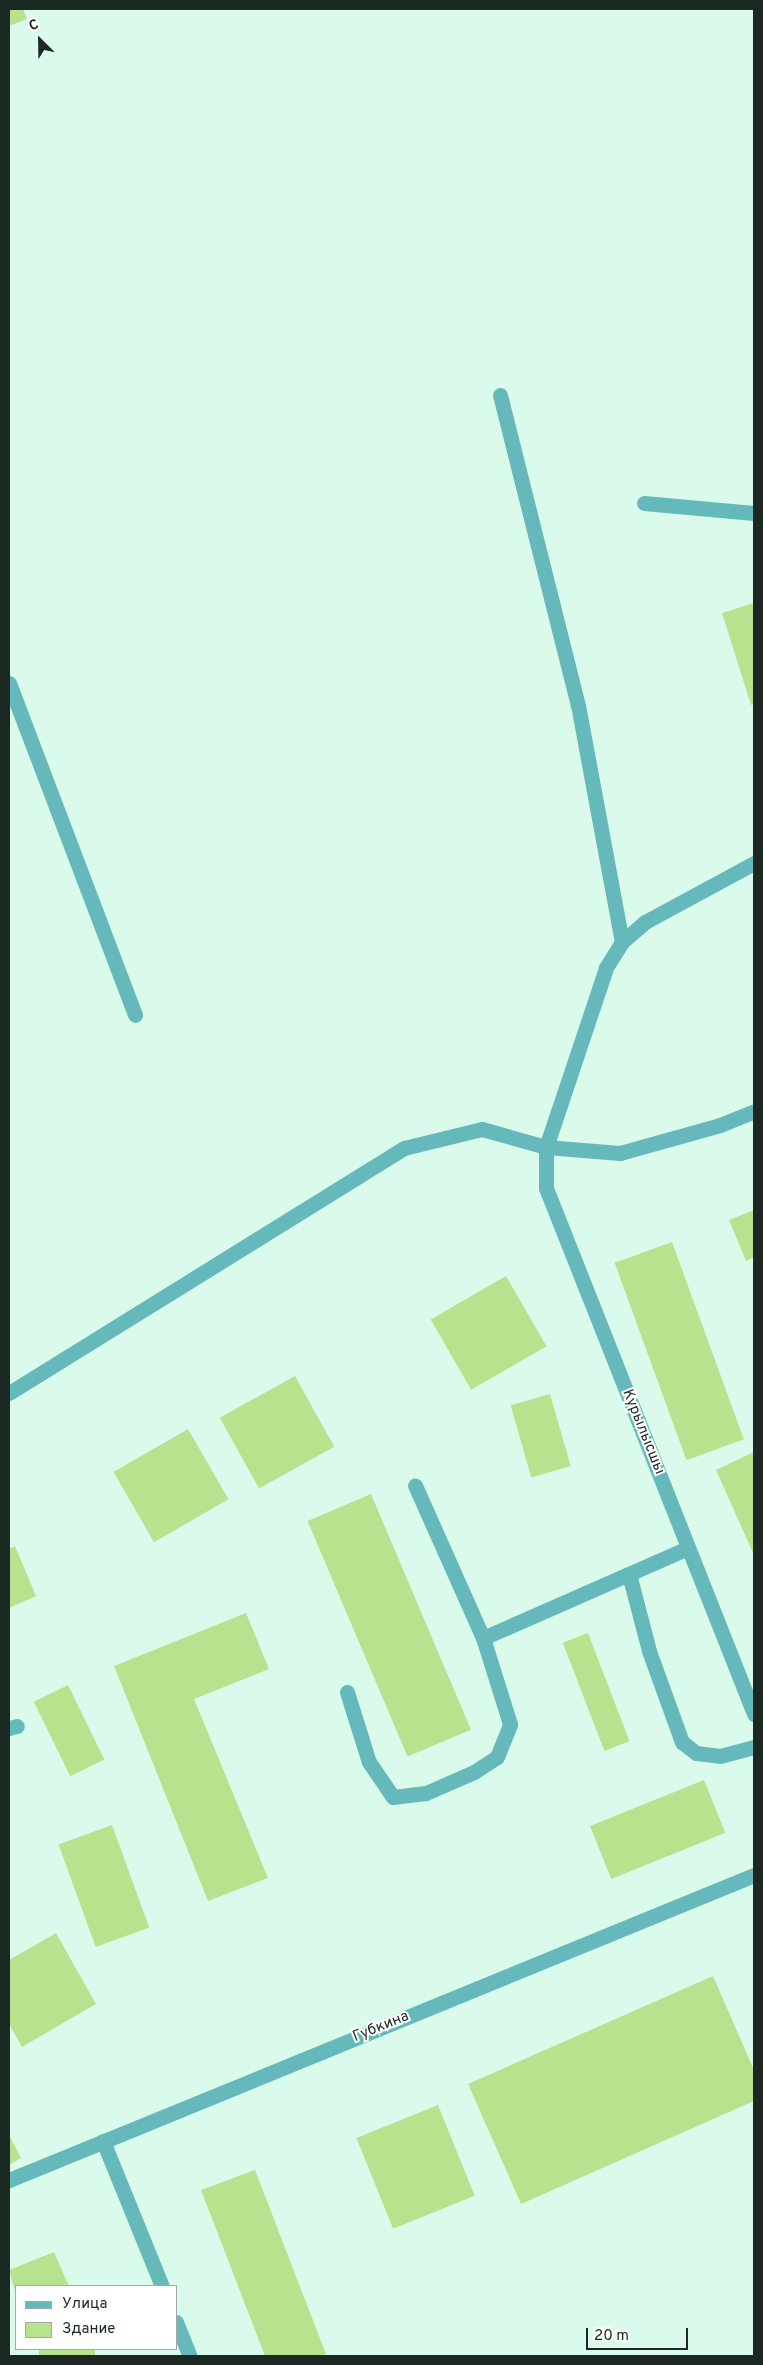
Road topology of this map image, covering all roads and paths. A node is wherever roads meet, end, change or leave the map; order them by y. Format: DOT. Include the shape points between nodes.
graph roads {
  1 [pos="500,395"];
  2 [pos="644,503"];
  3 [pos="754,513"];
  4 [pos="9,683"];
  5 [pos="754,862"];
  6 [pos="622,942"];
  7 [pos="135,1015"];
  8 [pos="754,1111"];
  9 [pos="546,1147"];
  10 [pos="9,1393"];
  11 [pos="415,1485"];
  12 [pos="688,1548"];
  13 [pos="629,1574"];
  14 [pos="484,1638"];
  15 [pos="347,1692"];
  16 [pos="754,1714"];
  17 [pos="754,1747"];
  18 [pos="754,1875"];
  19 [pos="102,2140"];
  20 [pos="9,2180"];
  21 [pos="162,2285"];
  22 [pos="178,2327"];
  23 [pos="190,2356"];
  1 -- 6 [label="street" via="578,705"];
  2 -- 3 [label="street"];
  4 -- 7 [label="street"];
  5 -- 6 [label="street, Курылысшы" via="645,922"];
  6 -- 9 [label="street, Курылысшы" via="606,968"];
  8 -- 9 [label="street" via="720,1125 620,1153"];
  9 -- 10 [label="street" via="482,1129 404,1148"];
  9 -- 12 [label="street, Курылысшы" via="546,1188"];
  11 -- 14 [label="street"];
  12 -- 13 [label="street"];
  12 -- 16 [label="street, Курылысшы"];
  13 -- 14 [label="street"];
  13 -- 17 [label="street" via="649,1651 682,1742 696,1753 720,1756"];
  14 -- 15 [label="street" via="510,1724 497,1757 474,1772 426,1792 393,1797 369,1762"];
  18 -- 19 [label="street, Губкина"];
  19 -- 20 [label="street, Губкина"];
  19 -- 21 [label="street"];
  22 -- 23 [label="street"];
}
